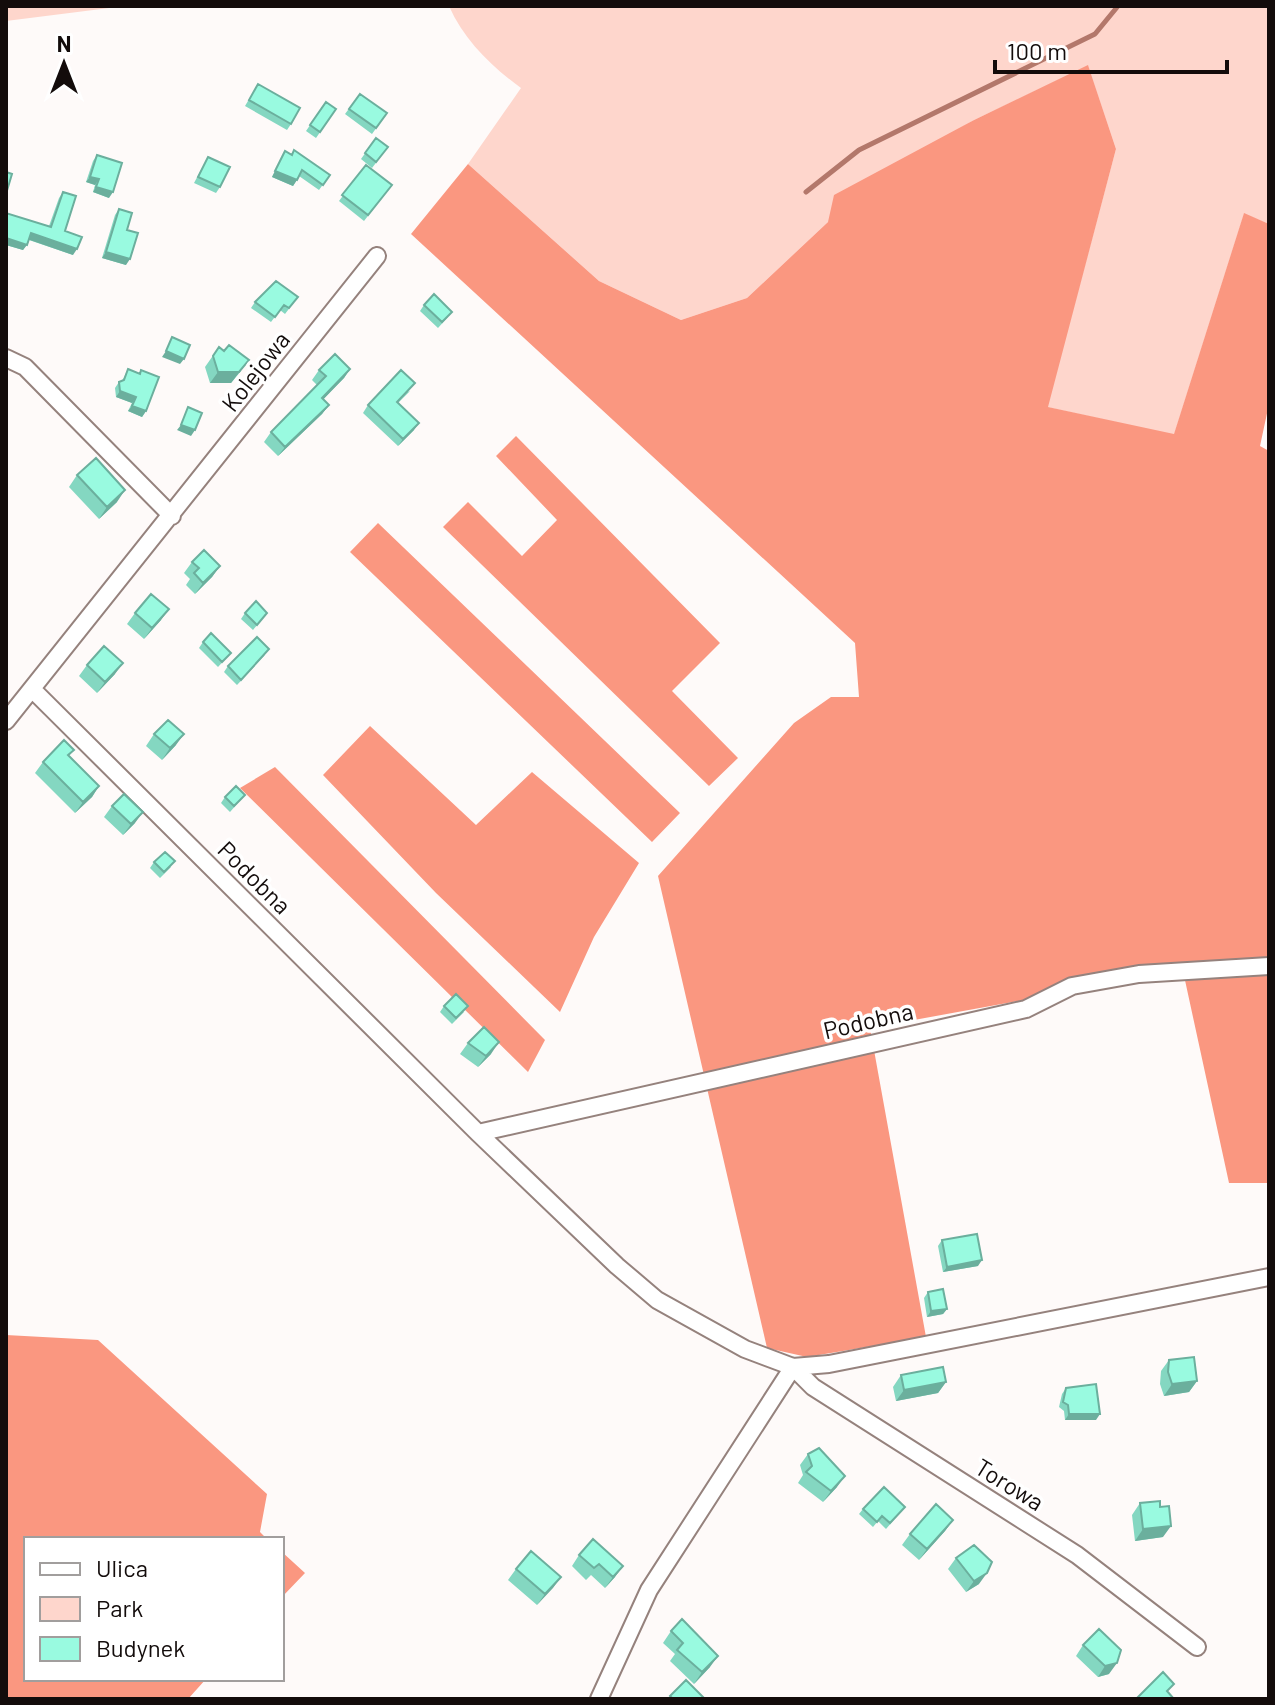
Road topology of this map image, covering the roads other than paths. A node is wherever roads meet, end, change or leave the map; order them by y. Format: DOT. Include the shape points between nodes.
graph roads {
  1 [pos="377,256"];
  2 [pos="6,358"];
  3 [pos="172,516"];
  4 [pos="32,689"];
  5 [pos="6,721"];
  6 [pos="1269,966"];
  7 [pos="478,1133"];
  8 [pos="1269,1277"];
  9 [pos="793,1367"];
  10 [pos="1197,1647"];
  11 [pos="599,1699"];
  1 -- 3 [label="street, Kolejowa"];
  2 -- 3 [label="street" via="25,367"];
  3 -- 4 [label="street, Kolejowa"];
  4 -- 5 [label="street, Kolejowa"];
  4 -- 7 [label="street, Podobna"];
  6 -- 7 [label="street, Podobna" via="1139,974 1072,986 1026,1009"];
  7 -- 9 [label="street, Podobna" via="657,1300 745,1349"];
  8 -- 9 [label="street"];
  9 -- 10 [label="street, Torowa" via="813,1387 1077,1555"];
  9 -- 11 [label="street" via="649,1590"];
}
